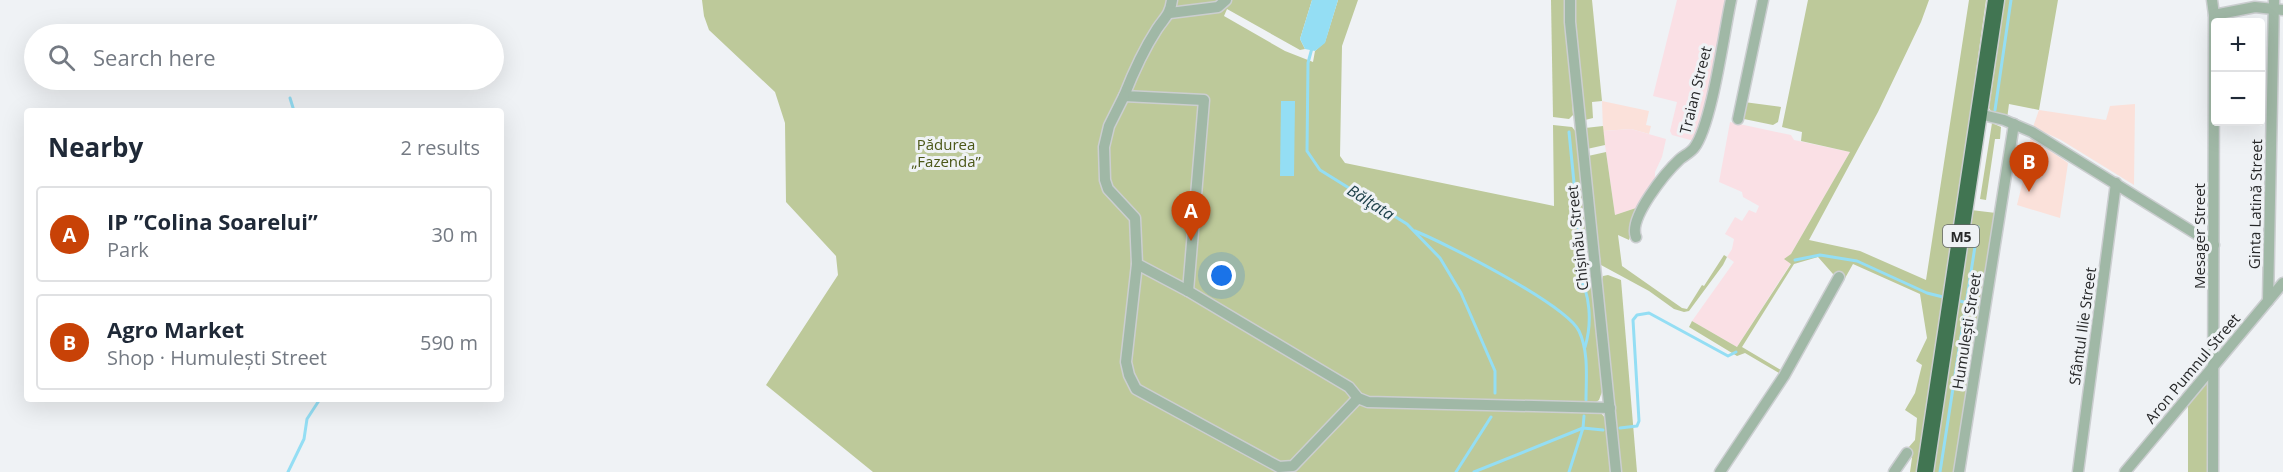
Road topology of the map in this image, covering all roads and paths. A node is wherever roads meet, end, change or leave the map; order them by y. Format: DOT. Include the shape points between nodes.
graph roads {
  1 [pos="1172,0"];
  2 [pos="1226,0"];
  3 [pos="1570,0"];
  4 [pos="1731,0"];
  5 [pos="1763,0"];
  6 [pos="1996,0"];
  7 [pos="2212,0"];
  8 [pos="2277,6"];
  9 [pos="1170,13"];
  10 [pos="2214,15"];
  11 [pos="1124,96"];
  12 [pos="1979,114"];
  13 [pos="1738,119"];
  14 [pos="2014,124"];
  15 [pos="2116,183"];
  16 [pos="1636,237"];
  17 [pos="2214,245"];
  18 [pos="1137,264"];
  19 [pos="1839,277"];
  20 [pos="2283,284"];
  21 [pos="1188,291"];
  22 [pos="2268,301"];
  23 [pos="2214,364"];
  24 [pos="1358,398"];
  25 [pos="1610,408"];
  26 [pos="1907,453"];
  27 [pos="1616,472"];
  28 [pos="1720,472"];
  29 [pos="1894,472"];
  30 [pos="1925,472"];
  31 [pos="1959,472"];
  32 [pos="2078,472"];
  33 [pos="2125,472"];
  34 [pos="2213,472"];
  1 -- 9 [label="street"];
  2 -- 9 [label="street" via="1218,7"];
  3 -- 25 [label="street, Chișinău Street"];
  4 -- 16 [label="street, Traian Street" via="1708,112 1698,141 1663,177 1638,218"];
  5 -- 13 [label="street"];
  6 -- 12 [label="highway, M5"];
  7 -- 10 [label="street, Mesager Street"];
  8 -- 10 [label="street"];
  8 -- 22 [label="street, Ginta Latină Street"];
  9 -- 11 [label="street" via="1158,28"];
  10 -- 17 [label="street, Mesager Street"];
  11 -- 18 [label="street" via="1108,126 1105,180 1108,189 1135,218"];
  11 -- 21 [label="street" via="1204,100"];
  12 -- 14 [label="street"];
  12 -- 30 [label="highway, M5"];
  14 -- 15 [label="street"];
  14 -- 31 [label="street, Humulești Street"];
  15 -- 17 [label="street"];
  15 -- 32 [label="street, Sfântul Ilie Street"];
  17 -- 23 [label="street, Mesager Street"];
  18 -- 21 [label="street"];
  18 -- 24 [label="street" via="1126,362 1136,389 1279,467 1293,466"];
  19 -- 28 [label="street" via="1784,376"];
  20 -- 22 [label="street, Aron Pumnul Street"];
  21 -- 24 [label="street" via="1349,387"];
  22 -- 23 [label="street, Aron Pumnul Street"];
  23 -- 33 [label="street, Aron Pumnul Street"];
  23 -- 34 [label="street, Mesager Street"];
  24 -- 25 [label="street" via="1368,402"];
  25 -- 27 [label="street, Chișinău Street"];
  26 -- 29 [label="street"];
}
